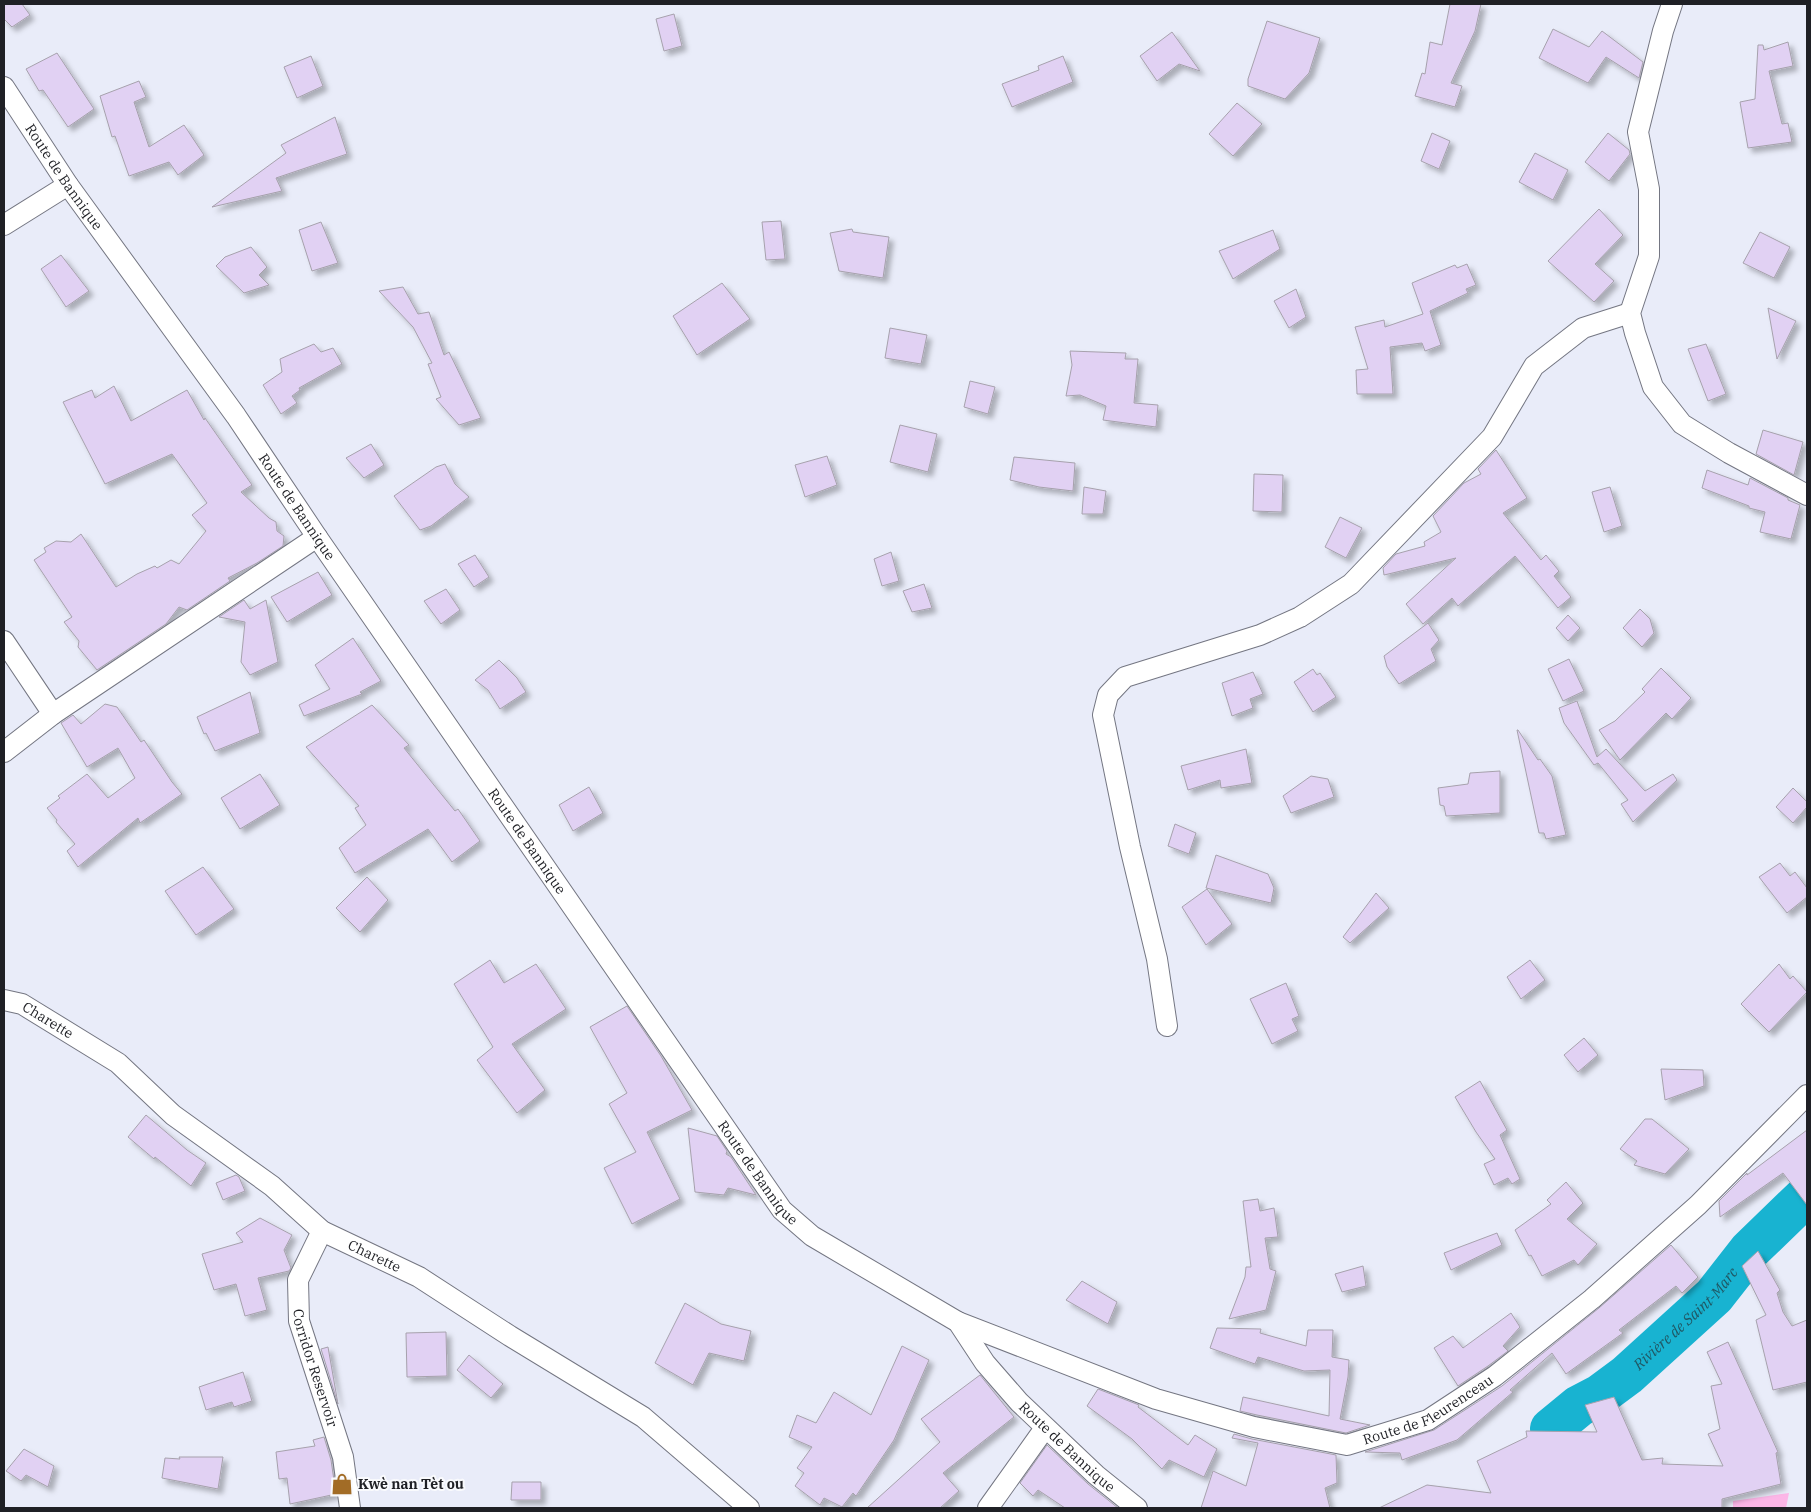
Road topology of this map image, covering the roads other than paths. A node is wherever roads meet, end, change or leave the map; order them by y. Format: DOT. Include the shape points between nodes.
graph roads {
  1 [pos="1672,4"];
  2 [pos="4,86"];
  3 [pos="68,185"];
  4 [pos="4,224"];
  5 [pos="1630,313"];
  6 [pos="1807,494"];
  7 [pos="317,537"];
  8 [pos="4,641"];
  9 [pos="53,714"];
  10 [pos="4,752"];
  11 [pos="4,1000"];
  12 [pos="1167,1026"];
  13 [pos="1807,1095"];
  14 [pos="322,1231"];
  15 [pos="958,1322"];
  16 [pos="1045,1428"];
  17 [pos="350,1508"];
  18 [pos="749,1508"];
  19 [pos="988,1508"];
  20 [pos="1137,1508"];
  1 -- 5 [label="street" via="1638,132 1649,189 1650,256"];
  2 -- 3 [label="street, Route de Bannique"];
  3 -- 4 [label="street"];
  3 -- 7 [label="street, Route de Bannique" via="236,416"];
  5 -- 6 [label="street" via="1653,387 1682,424"];
  5 -- 12 [label="street" via="1583,328 1534,366 1492,437 1351,584 1300,617 1260,635 1125,677 1108,695 1103,715 1130,847 1158,959"];
  7 -- 9 [label="street"];
  7 -- 15 [label="street, Route de Bannique" via="782,1210 812,1236"];
  8 -- 9 [label="street"];
  9 -- 10 [label="street"];
  11 -- 14 [label="street, Charette" via="22,1004 118,1063 173,1115 272,1186"];
  13 -- 15 [label="street, Route de Fleurenceau" via="1691,1211 1592,1300 1496,1376 1428,1420 1346,1445 1254,1426 1156,1399"];
  14 -- 17 [label="street, Corridor Reservoir" via="298,1280 299,1321 343,1457"];
  14 -- 18 [label="street, Charette" via="418,1277 643,1417"];
  15 -- 16 [label="street, Route de Bannique" via="985,1363"];
  16 -- 19 [label="street"];
  16 -- 20 [label="street, Route de Bannique"];
}
